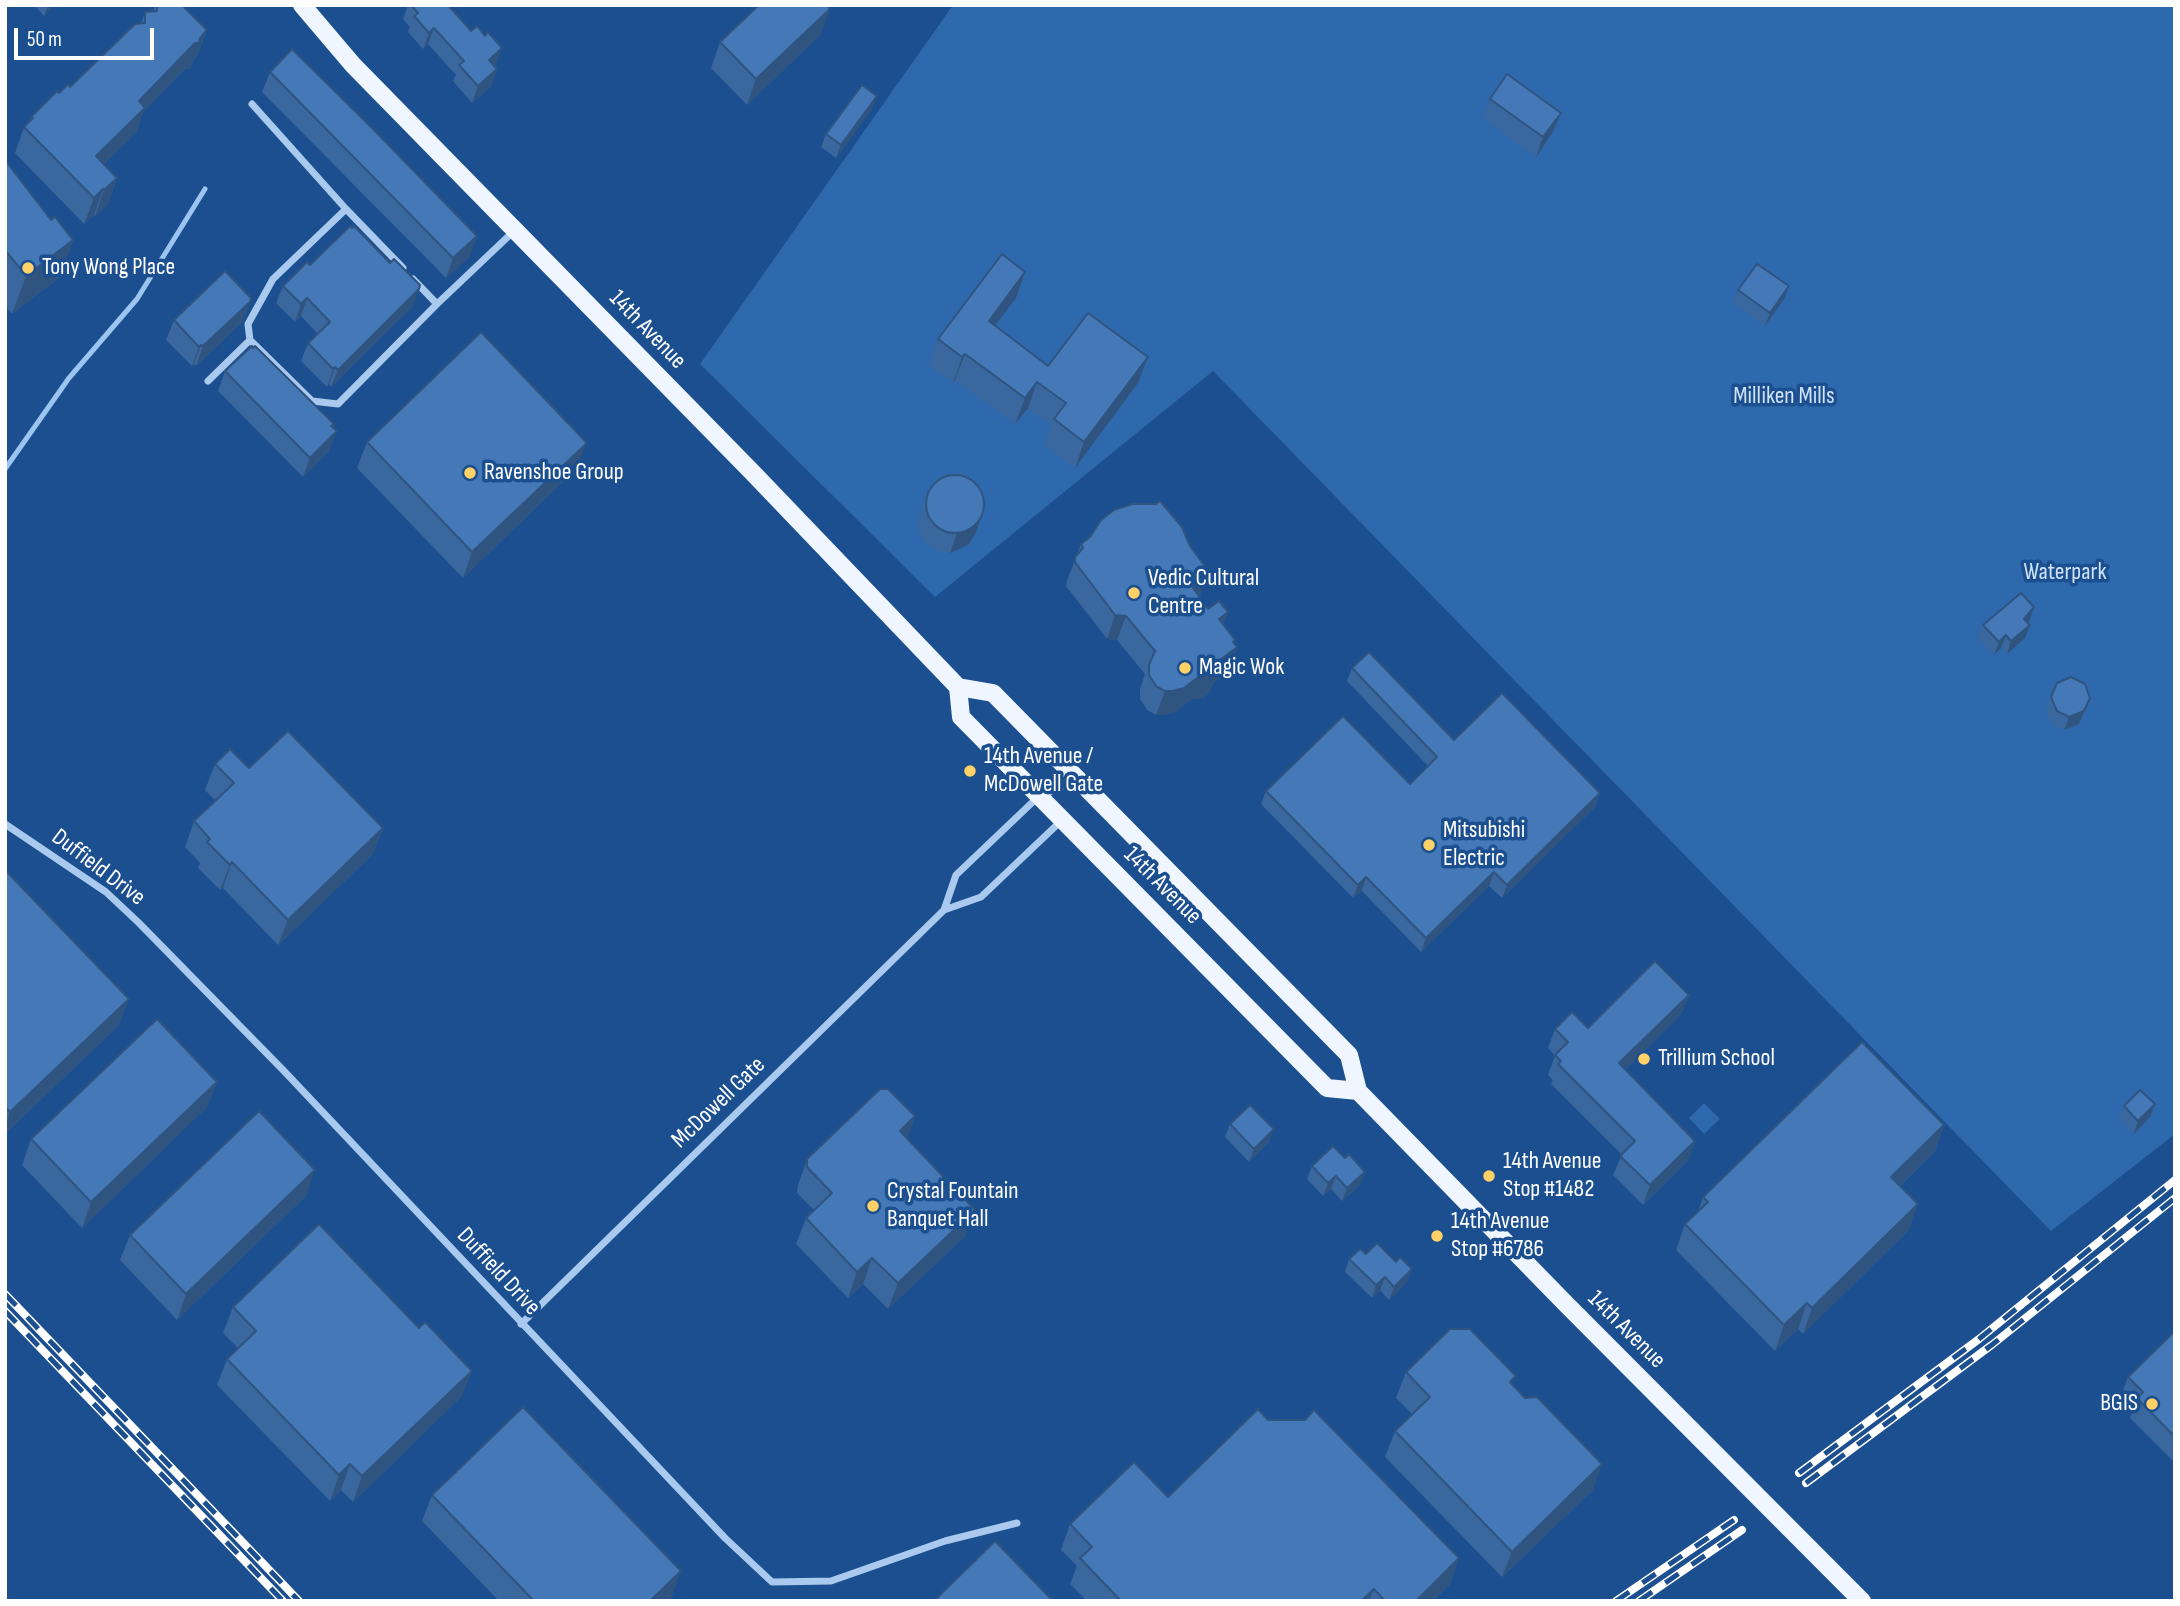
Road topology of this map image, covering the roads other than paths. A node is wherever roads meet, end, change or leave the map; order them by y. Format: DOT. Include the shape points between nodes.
graph roads {
  1 [pos="302,5"];
  2 [pos="252,104"];
  3 [pos="346,209"];
  4 [pos="515,231"];
  5 [pos="437,304"];
  6 [pos="250,340"];
  7 [pos="208,381"];
  8 [pos="958,687"];
  9 [pos="1079,780"];
  10 [pos="1039,796"];
  11 [pos="1062,820"];
  12 [pos="5,824"];
  13 [pos="944,910"];
  14 [pos="1357,1091"];
  15 [pos="521,1324"];
  16 [pos="1017,1523"];
  17 [pos="1863,1601"];
  1 -- 4 [label="main road, 14th Avenue" via="353,65"];
  2 -- 3 [label="street"];
  3 -- 5 [label="street"];
  3 -- 6 [label="street" via="274,279 248,324"];
  4 -- 5 [label="street"];
  4 -- 8 [label="main road, 14th Avenue"];
  5 -- 6 [label="street" via="338,404 312,401"];
  6 -- 7 [label="street"];
  8 -- 9 [label="main road, 14th Avenue" via="993,693"];
  8 -- 10 [label="main road, 14th Avenue" via="961,717"];
  9 -- 10 [label="street, McDowell Gate"];
  9 -- 14 [label="main road, 14th Avenue" via="1349,1055"];
  10 -- 11 [label="main road, 14th Avenue"];
  10 -- 13 [label="street, McDowell Gate" via="956,875"];
  11 -- 13 [label="street, McDowell Gate" via="981,897"];
  11 -- 14 [label="main road, 14th Avenue" via="1327,1088"];
  12 -- 15 [label="street, Duffield Drive" via="106,892 139,923"];
  13 -- 15 [label="street, McDowell Gate"];
  14 -- 17 [label="main road, 14th Avenue"];
  15 -- 16 [label="street, Duffield Drive" via="772,1582 831,1581 945,1541"];
}
